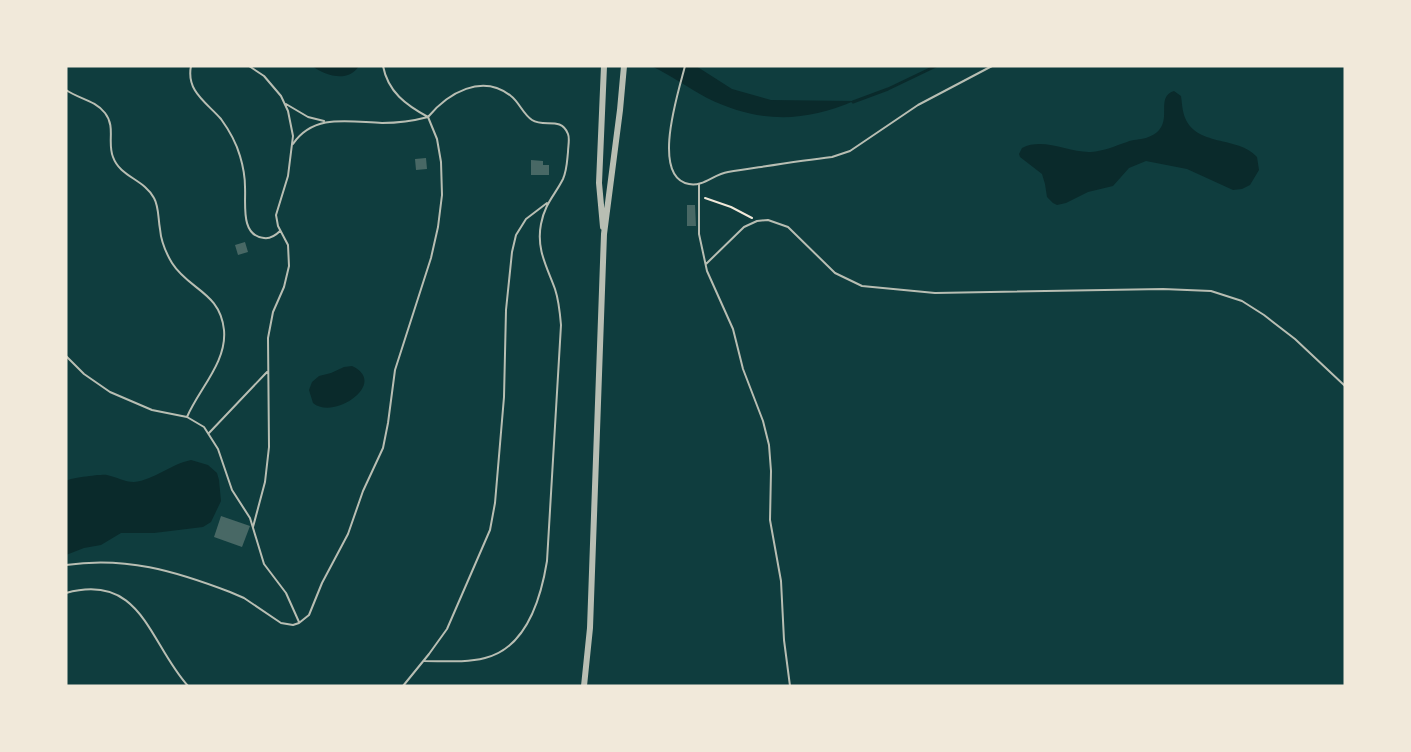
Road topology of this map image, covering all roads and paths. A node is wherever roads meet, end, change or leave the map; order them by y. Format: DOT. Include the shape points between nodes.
graph roads {
  1 [pos="191,66"];
  2 [pos="249,66"];
  3 [pos="383,66"];
  4 [pos="604,66"];
  5 [pos="624,66"];
  6 [pos="685,66"];
  7 [pos="993,66"];
  8 [pos="66,90"];
  9 [pos="285,103"];
  10 [pos="428,117"];
  11 [pos="324,121"];
  12 [pos="292,144"];
  13 [pos="699,184"];
  14 [pos="699,195"];
  15 [pos="548,203"];
  16 [pos="757,221"];
  17 [pos="280,231"];
  18 [pos="604,234"];
  19 [pos="706,264"];
  20 [pos="66,356"];
  21 [pos="268,372"];
  22 [pos="1345,386"];
  23 [pos="187,417"];
  24 [pos="209,433"];
  25 [pos="253,527"];
  26 [pos="66,565"];
  27 [pos="66,593"];
  28 [pos="299,623"];
  29 [pos="424,661"];
  30 [pos="188,686"];
  31 [pos="403,686"];
  32 [pos="584,686"];
  33 [pos="790,686"];
  1 -- 17 [label="lane" via="194,90 221,120 240,154 245,178 245,216 250,228 262,238"];
  2 -- 9 [label="lane" via="270,82"];
  3 -- 10 [label="lane" via="398,97"];
  4 -- 18 [label="street" via="599,183"];
  5 -- 18 [label="street"];
  6 -- 13 [label="lane" via="668,150 675,175 681,181"];
  7 -- 13 [label="lane" via="918,105 850,151 721,174"];
  8 -- 23 [label="lane" via="92,101 107,116 112,129 113,157 120,169 144,185 155,199 162,242 172,263 185,279 206,293 220,314 224,331 219,358"];
  9 -- 11 [label="lane"];
  9 -- 12 [label="lane" via="291,119"];
  10 -- 11 [label="lane" via="391,123"];
  10 -- 15 [label="lane" via="450,96 484,85 506,92 536,122 561,125 568,137 567,165"];
  10 -- 28 [label="lane" via="441,162 441,211 431,258 395,370 386,436 343,547 309,615"];
  11 -- 12 [label="lane" via="306,130"];
  12 -- 17 [label="lane" via="288,176 276,214"];
  13 -- 14 [label="lane"];
  14 -- 16 [label="path"];
  14 -- 19 [label="lane" via="699,234"];
  15 -- 29 [label="lane" via="526,219 512,252 504,397 490,530 454,614"];
  15 -- 29 [label="lane" via="540,232 540,251 558,300 561,326 545,576 529,620 504,650 476,660"];
  16 -- 19 [label="lane" via="744,227"];
  16 -- 22 [label="lane" via="788,227 835,273 862,286 935,293 1163,289 1221,293 1242,301 1280,326"];
  17 -- 21 [label="lane" via="288,245 289,266 269,326"];
  18 -- 32 [label="street" via="590,628"];
  19 -- 33 [label="lane" via="736,340 769,445 770,520 782,592"];
  20 -- 23 [label="lane" via="110,392 152,410"];
  21 -- 24 [label="lane"];
  21 -- 25 [label="lane" via="270,447"];
  23 -- 24 [label="lane"];
  24 -- 25 [label="lane" via="219,449 232,490"];
  25 -- 28 [label="lane" via="264,564 286,593"];
  26 -- 28 [label="lane" via="108,561 149,567 244,598 281,623"];
  27 -- 30 [label="lane" via="97,589 132,604"];
  29 -- 31 [label="lane"];
}
